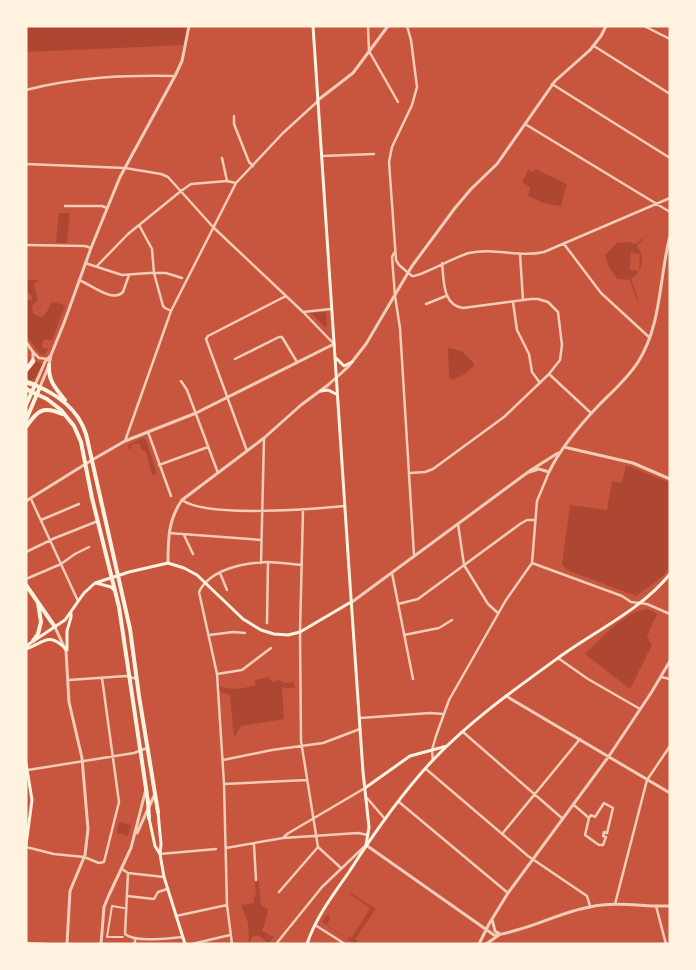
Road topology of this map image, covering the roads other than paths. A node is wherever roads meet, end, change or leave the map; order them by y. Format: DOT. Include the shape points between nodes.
graph roads {
  1 [pos="189,26"];
  2 [pos="313,26"];
  3 [pos="368,26"];
  4 [pos="388,26"];
  5 [pos="407,26"];
  6 [pos="606,26"];
  7 [pos="644,26"];
  8 [pos="670,39"];
  9 [pos="594,46"];
  10 [pos="369,51"];
  11 [pos="175,76"];
  12 [pos="552,84"];
  13 [pos="26,90"];
  14 [pos="670,94"];
  15 [pos="318,101"];
  16 [pos="398,102"];
  17 [pos="234,116"];
  18 [pos="525,124"];
  19 [pos="374,154"];
  20 [pos="322,156"];
  21 [pos="222,158"];
  22 [pos="670,158"];
  23 [pos="26,164"];
  24 [pos="252,166"];
  25 [pos="125,168"];
  26 [pos="227,181"];
  27 [pos="236,183"];
  28 [pos="180,191"];
  29 [pos="670,198"];
  30 [pos="656,204"];
  31 [pos="65,206"];
  32 [pos="107,208"];
  33 [pos="670,212"];
  34 [pos="139,225"];
  35 [pos="212,227"];
  36 [pos="670,236"];
  37 [pos="564,244"];
  38 [pos="26,245"];
  39 [pos="91,248"];
  40 [pos="394,252"];
  41 [pos="520,254"];
  42 [pos="85,263"];
  43 [pos="442,263"];
  44 [pos="97,266"];
  45 [pos="154,273"];
  46 [pos="408,273"];
  47 [pos="129,275"];
  48 [pos="182,278"];
  49 [pos="79,280"];
  50 [pos="286,296"];
  51 [pos="395,296"];
  52 [pos="446,296"];
  53 [pos="523,300"];
  54 [pos="513,302"];
  55 [pos="426,304"];
  56 [pos="331,309"];
  57 [pos="171,311"];
  58 [pos="303,312"];
  59 [pos="650,338"];
  60 [pos="26,342"];
  61 [pos="334,344"];
  62 [pos="33,352"];
  63 [pos="237,353"];
  64 [pos="51,355"];
  65 [pos="239,357"];
  66 [pos="336,357"];
  67 [pos="48,359"];
  68 [pos="235,359"];
  69 [pos="34,361"];
  70 [pos="26,362"];
  71 [pos="352,362"];
  72 [pos="297,363"];
  73 [pos="49,365"];
  74 [pos="26,370"];
  75 [pos="549,374"];
  76 [pos="336,378"];
  77 [pos="181,381"];
  78 [pos="26,382"];
  79 [pos="540,383"];
  80 [pos="37,386"];
  81 [pos="26,389"];
  82 [pos="321,390"];
  83 [pos="34,393"];
  84 [pos="228,397"];
  85 [pos="337,397"];
  86 [pos="68,404"];
  87 [pos="26,405"];
  88 [pos="196,413"];
  89 [pos="591,413"];
  90 [pos="66,415"];
  91 [pos="26,420"];
  92 [pos="26,427"];
  93 [pos="148,432"];
  94 [pos="264,438"];
  95 [pos="125,441"];
  96 [pos="208,447"];
  97 [pos="564,447"];
  98 [pos="247,451"];
  99 [pos="558,453"];
  100 [pos="92,460"];
  101 [pos="86,464"];
  102 [pos="159,465"];
  103 [pos="529,472"];
  104 [pos="549,472"];
  105 [pos="218,473"];
  106 [pos="410,473"];
  107 [pos="670,479"];
  108 [pos="171,496"];
  109 [pos="30,499"];
  110 [pos="182,500"];
  111 [pos="26,501"];
  112 [pos="79,504"];
  113 [pos="345,506"];
  114 [pos="303,510"];
  115 [pos="263,511"];
  116 [pos="41,520"];
  117 [pos="535,520"];
  118 [pos="98,522"];
  119 [pos="458,524"];
  120 [pos="169,534"];
  121 [pos="184,534"];
  122 [pos="50,540"];
  123 [pos="261,540"];
  124 [pos="89,547"];
  125 [pos="26,552"];
  126 [pos="193,554"];
  127 [pos="414,555"];
  128 [pos="268,562"];
  129 [pos="168,563"];
  130 [pos="261,563"];
  131 [pos="532,563"];
  132 [pos="61,564"];
  133 [pos="464,565"];
  134 [pos="302,566"];
  135 [pos="392,572"];
  136 [pos="220,573"];
  137 [pos="670,574"];
  138 [pos="119,575"];
  139 [pos="112,577"];
  140 [pos="26,579"];
  141 [pos="206,582"];
  142 [pos="96,583"];
  143 [pos="26,585"];
  144 [pos="227,590"];
  145 [pos="116,592"];
  146 [pos="78,601"];
  147 [pos="352,602"];
  148 [pos="38,604"];
  149 [pos="398,604"];
  150 [pos="638,604"];
  151 [pos="71,613"];
  152 [pos="498,613"];
  153 [pos="670,614"];
  154 [pos="452,620"];
  155 [pos="267,624"];
  156 [pos="55,627"];
  157 [pos="300,632"];
  158 [pos="245,634"];
  159 [pos="209,635"];
  160 [pos="404,635"];
  161 [pos="33,641"];
  162 [pos="26,647"];
  163 [pos="271,648"];
  164 [pos="66,650"];
  165 [pos="558,658"];
  166 [pos="670,661"];
  167 [pos="217,674"];
  168 [pos="130,676"];
  169 [pos="661,677"];
  170 [pos="102,678"];
  171 [pos="137,679"];
  172 [pos="413,679"];
  173 [pos="670,679"];
  174 [pos="69,680"];
  175 [pos="506,696"];
  176 [pos="640,709"];
  177 [pos="443,714"];
  178 [pos="360,718"];
  179 [pos="360,728"];
  180 [pos="463,732"];
  181 [pos="580,739"];
  182 [pos="448,746"];
  183 [pos="670,746"];
  184 [pos="302,747"];
  185 [pos="147,748"];
  186 [pos="432,750"];
  187 [pos="140,751"];
  188 [pos="113,756"];
  189 [pos="609,756"];
  190 [pos="223,760"];
  191 [pos="432,761"];
  192 [pos="82,762"];
  193 [pos="26,763"];
  194 [pos="426,769"];
  195 [pos="28,770"];
  196 [pos="307,780"];
  197 [pos="647,780"];
  198 [pos="224,784"];
  199 [pos="365,788"];
  200 [pos="146,789"];
  201 [pos="670,793"];
  202 [pos="535,794"];
  203 [pos="154,796"];
  204 [pos="367,798"];
  205 [pos="398,802"];
  206 [pos="574,805"];
  207 [pos="149,809"];
  208 [pos="158,812"];
  209 [pos="149,818"];
  210 [pos="313,818"];
  211 [pos="589,818"];
  212 [pos="385,819"];
  213 [pos="563,819"];
  214 [pos="502,834"];
  215 [pos="368,835"];
  216 [pos="135,836"];
  217 [pos="316,837"];
  218 [pos="283,838"];
  219 [pos="254,844"];
  220 [pos="366,845"];
  221 [pos="26,846"];
  222 [pos="318,847"];
  223 [pos="226,848"];
  224 [pos="216,849"];
  225 [pos="160,854"];
  226 [pos="84,857"];
  227 [pos="533,860"];
  228 [pos="340,868"];
  229 [pos="122,869"];
  230 [pos="128,873"];
  231 [pos="164,877"];
  232 [pos="256,880"];
  233 [pos="167,889"];
  234 [pos="279,892"];
  235 [pos="508,893"];
  236 [pos="127,896"];
  237 [pos="615,904"];
  238 [pos="228,905"];
  239 [pos="590,906"];
  240 [pos="656,906"];
  241 [pos="670,906"];
  242 [pos="124,908"];
  243 [pos="176,916"];
  244 [pos="492,918"];
  245 [pos="315,925"];
  246 [pos="486,930"];
  247 [pos="501,934"];
  248 [pos="230,935"];
  249 [pos="123,937"];
  250 [pos="183,937"];
  251 [pos="135,938"];
  252 [pos="26,943"];
  253 [pos="46,944"];
  254 [pos="68,944"];
  255 [pos="101,944"];
  256 [pos="135,944"];
  257 [pos="185,944"];
  258 [pos="192,944"];
  259 [pos="232,944"];
  260 [pos="276,944"];
  261 [pos="307,944"];
  262 [pos="345,944"];
  263 [pos="479,944"];
  264 [pos="486,944"];
  265 [pos="666,944"];
  1 -- 11 [label="street" via="182,61"];
  2 -- 15 [label="main road"];
  3 -- 10 [label="street"];
  4 -- 10 [label="street"];
  5 -- 40 [label="street" via="417,87 389,162"];
  6 -- 9 [label="street"];
  7 -- 8 [label="street"];
  9 -- 12 [label="street"];
  9 -- 14 [label="street"];
  10 -- 15 [label="street" via="353,73"];
  10 -- 16 [label="street"];
  11 -- 13 [label="street" via="104,76"];
  11 -- 25 [label="street"];
  12 -- 18 [label="street"];
  12 -- 22 [label="street"];
  15 -- 20 [label="main road"];
  15 -- 24 [label="street"];
  17 -- 24 [label="street" via="234,124"];
  18 -- 30 [label="street"];
  18 -- 46 [label="street" via="497,164 460,201"];
  19 -- 20 [label="street"];
  20 -- 56 [label="main road"];
  21 -- 26 [label="street"];
  23 -- 25 [label="street"];
  24 -- 27 [label="street"];
  25 -- 28 [label="street" via="161,174 172,180"];
  25 -- 32 [label="street"];
  26 -- 27 [label="street"];
  26 -- 28 [label="street" via="191,184"];
  27 -- 35 [label="street"];
  28 -- 34 [label="street"];
  28 -- 35 [label="street"];
  29 -- 30 [label="street"];
  30 -- 33 [label="street"];
  30 -- 37 [label="street"];
  31 -- 32 [label="street"];
  32 -- 39 [label="street"];
  34 -- 44 [label="street"];
  34 -- 45 [label="street" via="152,249"];
  35 -- 50 [label="street"];
  35 -- 57 [label="street"];
  36 -- 59 [label="street"];
  37 -- 41 [label="street" via="544,252"];
  37 -- 59 [label="street" via="601,293"];
  38 -- 39 [label="street"];
  39 -- 42 [label="street"];
  40 -- 46 [label="street" via="399,265"];
  40 -- 51 [label="street"];
  41 -- 43 [label="street" via="471,252"];
  41 -- 53 [label="street"];
  42 -- 44 [label="street"];
  42 -- 49 [label="street"];
  43 -- 46 [label="street" via="418,276"];
  43 -- 52 [label="street"];
  44 -- 47 [label="street"];
  45 -- 47 [label="street"];
  45 -- 48 [label="street" via="170,273"];
  45 -- 57 [label="street" via="163,306"];
  46 -- 51 [label="street"];
  47 -- 49 [label="street" via="123,292 117,296 107,295"];
  49 -- 64 [label="street"];
  50 -- 58 [label="street"];
  50 -- 84 [label="street" via="207,337"];
  51 -- 71 [label="street"];
  51 -- 106 [label="street"];
  52 -- 54 [label="street" via="452,304 464,308"];
  52 -- 55 [label="street"];
  53 -- 54 [label="street"];
  53 -- 75 [label="street" via="548,302 559,316 562,355"];
  54 -- 79 [label="street" via="517,330 530,354 532,372"];
  56 -- 58 [label="street"];
  56 -- 61 [label="main road"];
  57 -- 95 [label="street"];
  58 -- 61 [label="street"];
  59 -- 89 [label="street" via="634,368"];
  60 -- 62 [label="street"];
  61 -- 66 [label="main road"];
  61 -- 72 [label="street"];
  62 -- 67 [label="street" via="39,358"];
  62 -- 69 [label="street"];
  63 -- 65 [label="street"];
  64 -- 67 [label="street"];
  64 -- 73 [label="street"];
  65 -- 68 [label="street"];
  65 -- 72 [label="street" via="282,337"];
  66 -- 71 [label="main road" via="344,366"];
  66 -- 76 [label="main road"];
  67 -- 80 [label="street"];
  69 -- 70 [label="street"];
  69 -- 74 [label="highway"];
  71 -- 76 [label="street"];
  72 -- 84 [label="street"];
  73 -- 80 [label="street"];
  73 -- 86 [label="main road" via="51,382"];
  75 -- 79 [label="street"];
  75 -- 89 [label="street"];
  76 -- 82 [label="street"];
  76 -- 85 [label="main road"];
  77 -- 88 [label="street"];
  78 -- 80 [label="highway"];
  79 -- 106 [label="street" via="504,416 433,469"];
  80 -- 83 [label="main road"];
  80 -- 86 [label="main road"];
  81 -- 83 [label="highway"];
  82 -- 85 [label="main road" via="335,392"];
  82 -- 94 [label="street"];
  83 -- 87 [label="main road"];
  83 -- 90 [label="main road"];
  83 -- 91 [label="main road"];
  84 -- 88 [label="street"];
  84 -- 98 [label="street"];
  85 -- 113 [label="main road"];
  86 -- 100 [label="main road" via="84,429"];
  88 -- 93 [label="street"];
  88 -- 96 [label="street"];
  89 -- 97 [label="street"];
  90 -- 92 [label="main road" via="44,410 33,416"];
  90 -- 101 [label="main road" via="79,435"];
  93 -- 95 [label="street"];
  93 -- 102 [label="street"];
  94 -- 98 [label="street"];
  94 -- 115 [label="street"];
  95 -- 100 [label="street"];
  96 -- 102 [label="street"];
  96 -- 105 [label="street"];
  97 -- 99 [label="street"];
  97 -- 107 [label="street" via="633,462"];
  98 -- 105 [label="street"];
  99 -- 103 [label="street"];
  99 -- 104 [label="street"];
  100 -- 101 [label="street"];
  100 -- 138 [label="main road"];
  101 -- 109 [label="street"];
  101 -- 118 [label="main road"];
  102 -- 108 [label="street"];
  103 -- 104 [label="street" via="539,469"];
  103 -- 119 [label="street"];
  104 -- 117 [label="street" via="537,501"];
  105 -- 110 [label="street"];
  106 -- 127 [label="street"];
  109 -- 111 [label="street"];
  109 -- 116 [label="street"];
  110 -- 115 [label="street" via="215,509"];
  110 -- 120 [label="street" via="171,520"];
  112 -- 116 [label="street"];
  113 -- 114 [label="street"];
  113 -- 147 [label="main road"];
  114 -- 115 [label="street"];
  114 -- 134 [label="street"];
  115 -- 123 [label="street"];
  116 -- 122 [label="street"];
  117 -- 131 [label="street"];
  117 -- 133 [label="street" via="520,524"];
  118 -- 122 [label="street"];
  118 -- 139 [label="main road"];
  119 -- 127 [label="street"];
  119 -- 133 [label="street"];
  120 -- 121 [label="street"];
  120 -- 129 [label="street"];
  121 -- 123 [label="street"];
  121 -- 126 [label="street"];
  122 -- 125 [label="street"];
  122 -- 132 [label="street"];
  123 -- 130 [label="street"];
  124 -- 132 [label="street"];
  127 -- 135 [label="street"];
  128 -- 130 [label="street"];
  128 -- 134 [label="street"];
  128 -- 155 [label="street"];
  129 -- 138 [label="main road"];
  129 -- 141 [label="main road" via="190,570"];
  130 -- 136 [label="street"];
  131 -- 150 [label="street"];
  131 -- 152 [label="street"];
  132 -- 140 [label="street"];
  132 -- 146 [label="street"];
  133 -- 149 [label="street" via="418,599"];
  133 -- 152 [label="street" via="488,604"];
  134 -- 157 [label="street"];
  135 -- 147 [label="street"];
  135 -- 149 [label="street"];
  136 -- 141 [label="street"];
  136 -- 144 [label="street"];
  137 -- 150 [label="main road"];
  138 -- 139 [label="main road"];
  138 -- 171 [label="main road"];
  139 -- 142 [label="main road"];
  139 -- 145 [label="main road"];
  141 -- 157 [label="main road" via="256,628 278,635"];
  141 -- 159 [label="street" via="199,596"];
  142 -- 145 [label="main road" via="111,587"];
  142 -- 146 [label="main road"];
  143 -- 148 [label="main road"];
  145 -- 168 [label="main road"];
  146 -- 151 [label="main road"];
  147 -- 157 [label="main road"];
  147 -- 178 [label="main road"];
  148 -- 156 [label="main road"];
  148 -- 161 [label="main road" via="41,622"];
  149 -- 160 [label="street"];
  150 -- 153 [label="street" via="647,604"];
  150 -- 165 [label="main road"];
  151 -- 156 [label="main road"];
  151 -- 164 [label="main road"];
  152 -- 177 [label="street"];
  154 -- 160 [label="street" via="439,628"];
  156 -- 161 [label="main road"];
  156 -- 164 [label="street"];
  157 -- 184 [label="street"];
  158 -- 159 [label="street"];
  159 -- 167 [label="street"];
  160 -- 172 [label="street"];
  161 -- 162 [label="main road"];
  162 -- 164 [label="main road" via="47,639 59,642"];
  163 -- 167 [label="street" via="242,670"];
  164 -- 174 [label="street"];
  165 -- 175 [label="main road"];
  165 -- 176 [label="street"];
  166 -- 169 [label="street"];
  167 -- 190 [label="street"];
  168 -- 170 [label="street"];
  168 -- 171 [label="street"];
  168 -- 187 [label="main road"];
  169 -- 173 [label="street"];
  169 -- 176 [label="street"];
  170 -- 174 [label="street"];
  170 -- 188 [label="street"];
  171 -- 185 [label="main road"];
  174 -- 192 [label="street" via="71,713"];
  175 -- 180 [label="main road"];
  175 -- 181 [label="street"];
  176 -- 189 [label="street"];
  177 -- 178 [label="street"];
  177 -- 186 [label="street"];
  178 -- 179 [label="main road"];
  179 -- 184 [label="street"];
  179 -- 199 [label="main road"];
  180 -- 182 [label="main road"];
  180 -- 202 [label="street"];
  181 -- 189 [label="street"];
  181 -- 202 [label="street"];
  182 -- 186 [label="main road"];
  182 -- 191 [label="main road"];
  183 -- 197 [label="street"];
  184 -- 190 [label="street"];
  184 -- 196 [label="street"];
  185 -- 187 [label="street"];
  185 -- 203 [label="main road"];
  186 -- 191 [label="street"];
  186 -- 199 [label="main road" via="410,756"];
  187 -- 188 [label="street"];
  187 -- 200 [label="main road"];
  188 -- 192 [label="street"];
  188 -- 226 [label="street" via="119,802 105,858 101,864"];
  189 -- 197 [label="street"];
  189 -- 206 [label="street"];
  190 -- 198 [label="street"];
  191 -- 194 [label="main road"];
  192 -- 195 [label="street"];
  192 -- 226 [label="street" via="88,829"];
  193 -- 195 [label="main road"];
  194 -- 205 [label="main road"];
  194 -- 214 [label="street"];
  195 -- 221 [label="main road" via="32,805"];
  196 -- 198 [label="street"];
  196 -- 210 [label="street"];
  197 -- 201 [label="street"];
  197 -- 237 [label="street"];
  198 -- 223 [label="street"];
  199 -- 204 [label="main road"];
  199 -- 210 [label="street"];
  200 -- 207 [label="main road"];
  200 -- 216 [label="street"];
  202 -- 213 [label="street"];
  202 -- 214 [label="street"];
  203 -- 207 [label="street"];
  203 -- 208 [label="main road"];
  204 -- 212 [label="street"];
  204 -- 215 [label="main road"];
  205 -- 212 [label="main road"];
  205 -- 235 [label="street"];
  206 -- 211 [label="street"];
  206 -- 213 [label="street"];
  207 -- 209 [label="main road"];
  207 -- 216 [label="street"];
  208 -- 225 [label="main road"];
  209 -- 225 [label="main road"];
  210 -- 217 [label="street"];
  210 -- 218 [label="street"];
  211 -- 211 [label="street" via="591,815 595,817 604,803 613,808 603,845 585,835"];
  212 -- 220 [label="main road"];
  213 -- 227 [label="street"];
  214 -- 227 [label="street"];
  215 -- 217 [label="street"];
  215 -- 220 [label="main road"];
  216 -- 229 [label="street"];
  217 -- 218 [label="street"];
  217 -- 222 [label="street"];
  218 -- 219 [label="street"];
  219 -- 223 [label="street"];
  219 -- 232 [label="street"];
  220 -- 228 [label="street"];
  220 -- 245 [label="main road"];
  220 -- 246 [label="street"];
  221 -- 226 [label="street" via="54,854"];
  222 -- 228 [label="street"];
  222 -- 234 [label="street"];
  223 -- 238 [label="street"];
  224 -- 225 [label="street"];
  225 -- 231 [label="main road"];
  226 -- 254 [label="street" via="70,891"];
  227 -- 235 [label="street"];
  227 -- 239 [label="street" via="587,896"];
  228 -- 260 [label="street"];
  229 -- 230 [label="street"];
  229 -- 255 [label="street" via="104,908"];
  230 -- 231 [label="street"];
  230 -- 236 [label="street"];
  231 -- 233 [label="main road"];
  233 -- 236 [label="street" via="158,892 154,899"];
  233 -- 243 [label="main road"];
  235 -- 244 [label="street"];
  236 -- 251 [label="street" via="124,934"];
  237 -- 239 [label="street"];
  237 -- 240 [label="street"];
  238 -- 243 [label="street"];
  238 -- 248 [label="street"];
  239 -- 247 [label="street"];
  240 -- 241 [label="street"];
  240 -- 265 [label="street"];
  242 -- 249 [label="street" via="112,906 107,937"];
  243 -- 250 [label="main road"];
  244 -- 246 [label="street"];
  244 -- 247 [label="street" via="495,931"];
  245 -- 261 [label="main road"];
  245 -- 262 [label="street"];
  246 -- 247 [label="street" via="494,935"];
  246 -- 263 [label="street"];
  247 -- 264 [label="street"];
  248 -- 258 [label="street"];
  248 -- 259 [label="street"];
  250 -- 251 [label="street"];
  250 -- 257 [label="main road"];
  251 -- 256 [label="street"];
  252 -- 253 [label="street"];
}
